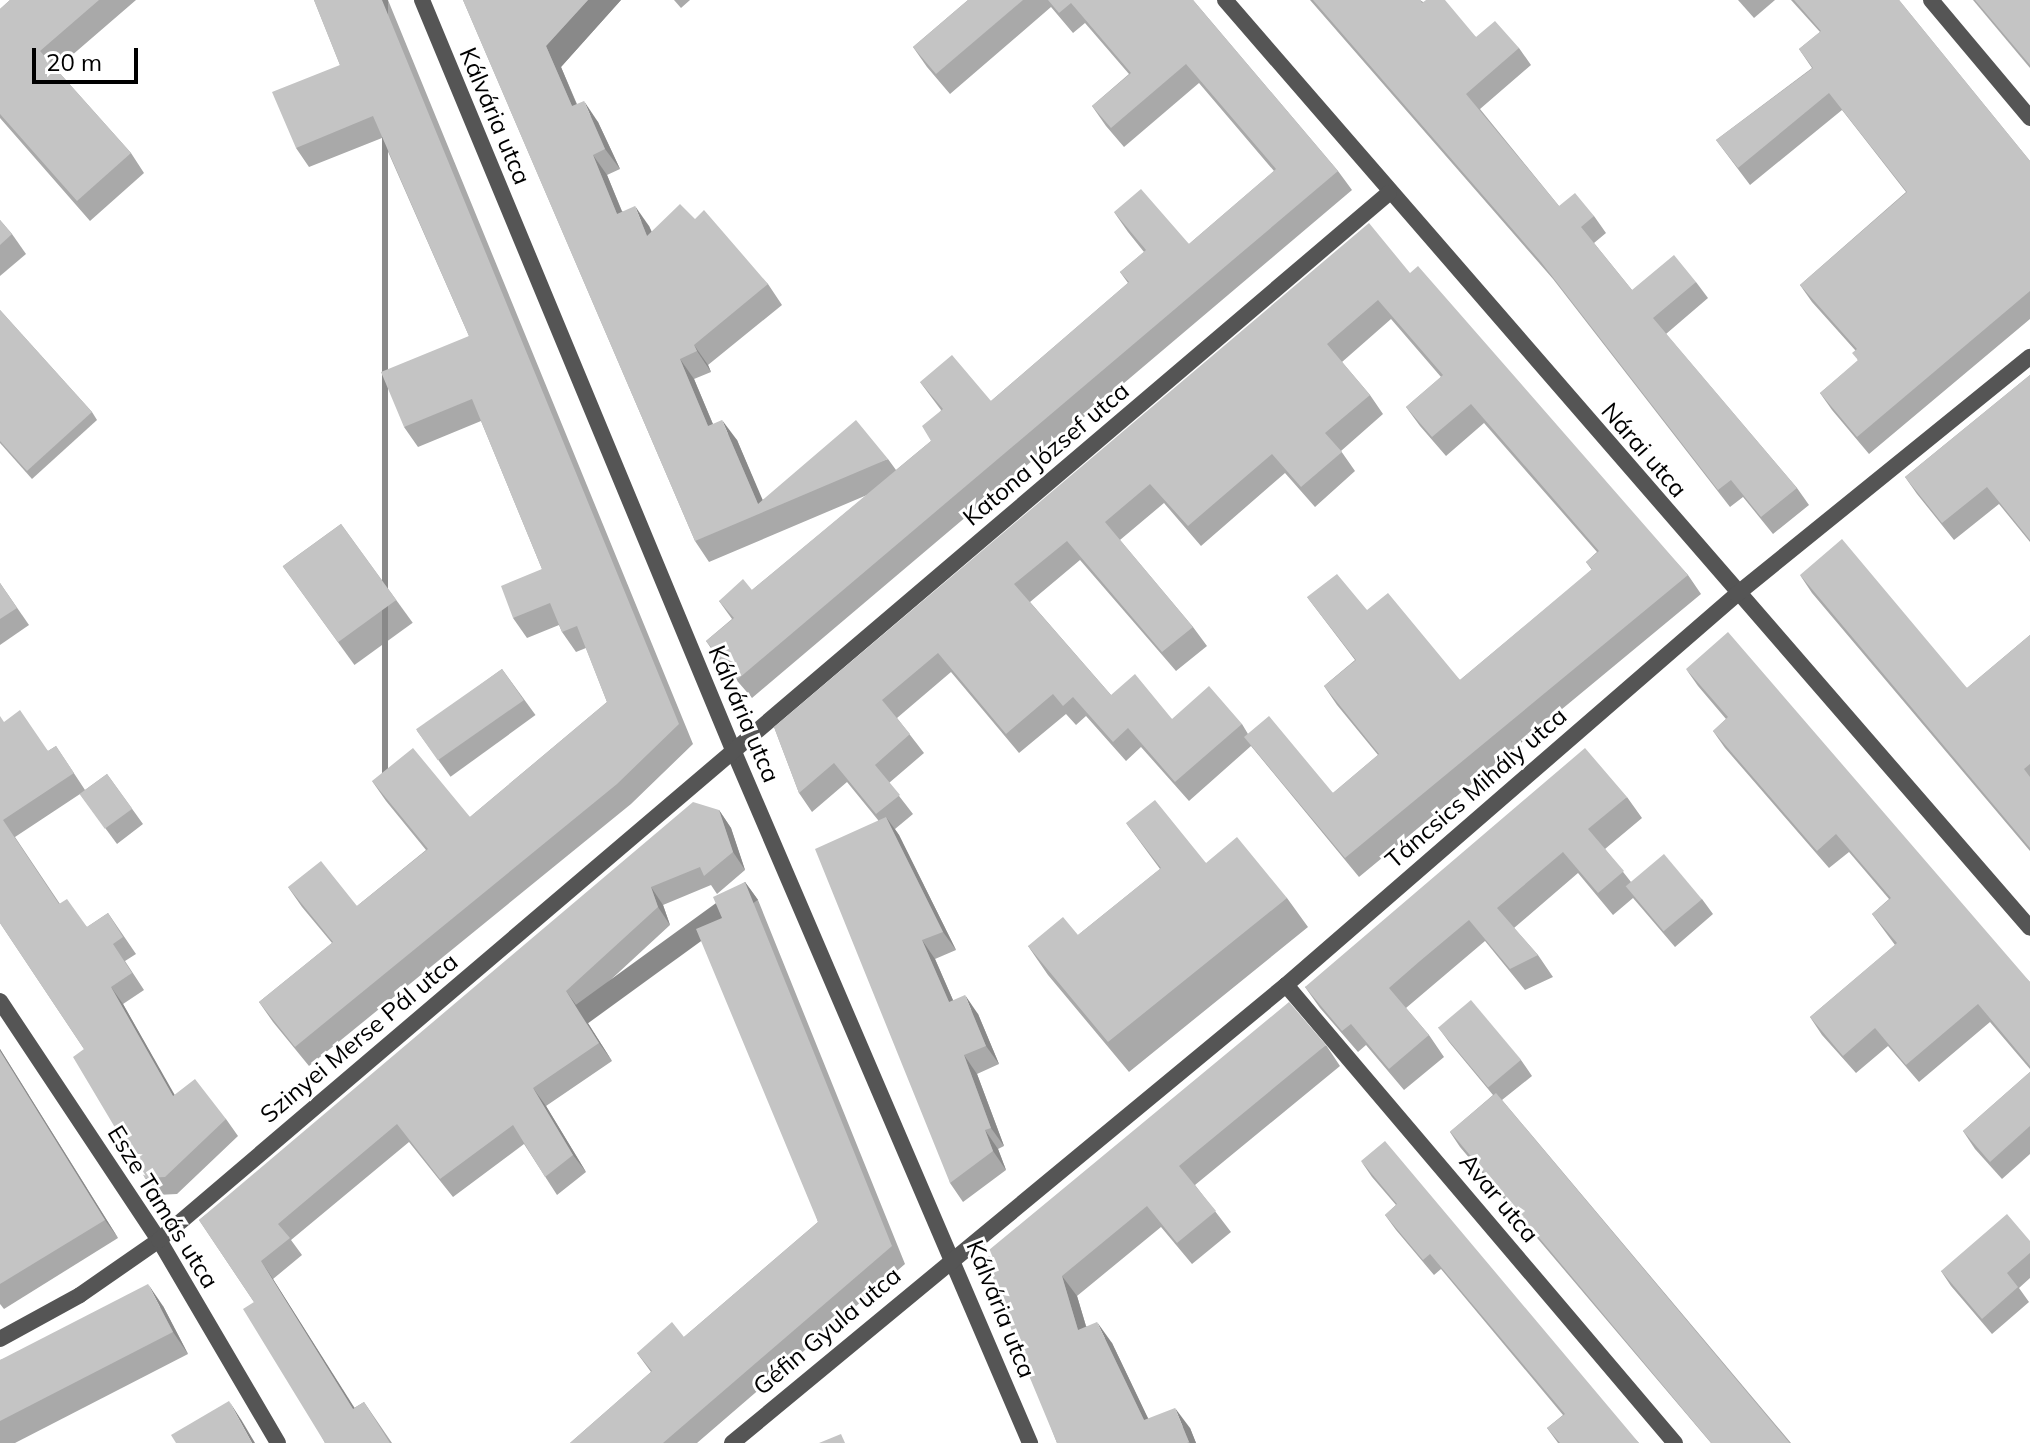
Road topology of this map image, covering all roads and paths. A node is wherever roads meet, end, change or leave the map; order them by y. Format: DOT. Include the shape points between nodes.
graph roads {
  1 [pos="422,0"];
  2 [pos="1225,0"];
  3 [pos="1931,0"];
  4 [pos="2030,118"];
  5 [pos="1389,193"];
  6 [pos="2030,357"];
  7 [pos="1737,594"];
  8 [pos="734,752"];
  9 [pos="2030,928"];
  10 [pos="1286,985"];
  11 [pos="0,1001"];
  12 [pos="159,1240"];
  13 [pos="953,1255"];
  14 [pos="0,1339"];
  15 [pos="278,1443"];
  16 [pos="732,1443"];
  17 [pos="1030,1443"];
  18 [pos="1675,1443"];
  1 -- 8 [label="street, Kálvária utca"];
  2 -- 5 [label="street, Nárai utca"];
  3 -- 4 [label="street"];
  5 -- 7 [label="street, Nárai utca"];
  5 -- 8 [label="street, Katona József utca"];
  6 -- 7 [label="street, Táncsics Mihály utca"];
  7 -- 9 [label="street, Nárai utca"];
  7 -- 10 [label="street, Táncsics Mihály utca"];
  8 -- 12 [label="street, Szinyei Merse Pál utca"];
  8 -- 13 [label="street, Kálvária utca"];
  10 -- 13 [label="street, Táncsics Mihály utca"];
  10 -- 18 [label="street, Avar utca"];
  11 -- 12 [label="street, Esze Tamás utca"];
  12 -- 14 [label="street, Szinyei Merse Pál utca" via="80,1295"];
  12 -- 15 [label="street, Esze Tamás utca"];
  13 -- 16 [label="street, Géfin Gyula utca"];
  13 -- 17 [label="street, Kálvária utca"];
}
